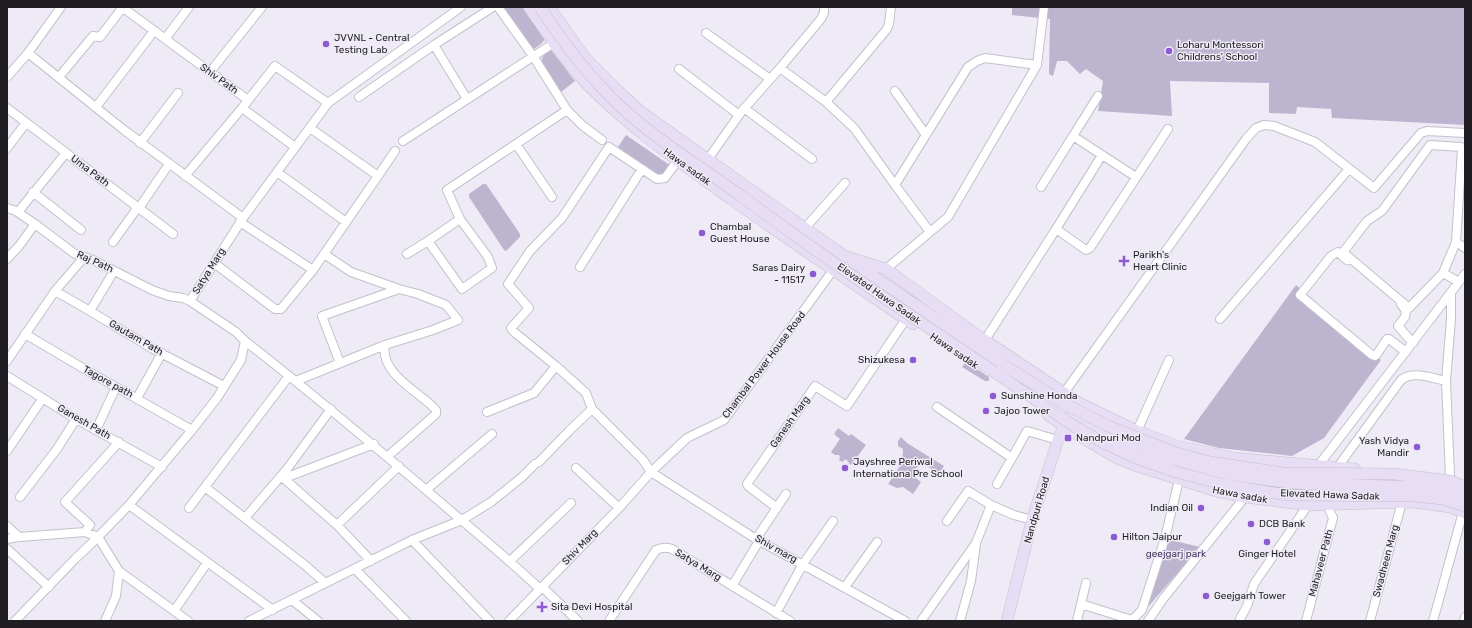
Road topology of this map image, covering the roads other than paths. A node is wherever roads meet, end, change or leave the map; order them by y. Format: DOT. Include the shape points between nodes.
graph roads {
  1 [pos="61,7"];
  2 [pos="123,7"];
  3 [pos="189,7"];
  4 [pos="262,7"];
  5 [pos="461,7"];
  6 [pos="493,7"];
  7 [pos="498,7"];
  8 [pos="529,7"];
  9 [pos="540,7"];
  10 [pos="549,7"];
  11 [pos="824,7"];
  12 [pos="892,7"];
  13 [pos="1044,7"];
  14 [pos="154,31"];
  15 [pos="706,33"];
  16 [pos="165,39"];
  17 [pos="554,43"];
  18 [pos="434,45"];
  19 [pos="28,54"];
  20 [pos="533,56"];
  21 [pos="1037,65"];
  22 [pos="780,68"];
  23 [pos="679,69"];
  24 [pos="210,72"];
  25 [pos="7,76"];
  26 [pos="59,78"];
  27 [pos="770,79"];
  28 [pos="895,91"];
  29 [pos="178,93"];
  30 [pos="1098,96"];
  31 [pos="359,97"];
  32 [pos="467,99"];
  33 [pos="248,100"];
  34 [pos="826,102"];
  35 [pos="328,103"];
  36 [pos="96,107"];
  37 [pos="7,108"];
  38 [pos="242,108"];
  39 [pos="567,110"];
  40 [pos="742,112"];
  41 [pos="26,123"];
  42 [pos="310,128"];
  43 [pos="1168,129"];
  44 [pos="1465,133"];
  45 [pos="926,135"];
  46 [pos="1073,136"];
  47 [pos="404,140"];
  48 [pos="602,140"];
  49 [pos="140,142"];
  50 [pos="516,144"];
  51 [pos="295,147"];
  52 [pos="7,148"];
  53 [pos="395,150"];
  54 [pos="66,153"];
  55 [pos="1102,155"];
  56 [pos="708,159"];
  57 [pos="812,159"];
  58 [pos="678,160"];
  59 [pos="169,164"];
  60 [pos="642,169"];
  61 [pos="1349,169"];
  62 [pos="277,172"];
  63 [pos="185,176"];
  64 [pos="378,176"];
  65 [pos="1136,177"];
  66 [pos="845,183"];
  67 [pos="896,185"];
  68 [pos="1041,187"];
  69 [pos="33,192"];
  70 [pos="552,197"];
  71 [pos="138,207"];
  72 [pos="7,208"];
  73 [pos="18,212"];
  74 [pos="460,219"];
  75 [pos="242,220"];
  76 [pos="346,222"];
  77 [pos="35,224"];
  78 [pos="805,228"];
  79 [pos="1056,229"];
  80 [pos="81,230"];
  81 [pos="930,232"];
  82 [pos="173,234"];
  83 [pos="428,241"];
  84 [pos="113,242"];
  85 [pos="1456,242"];
  86 [pos="1465,248"];
  87 [pos="324,254"];
  88 [pos="407,254"];
  89 [pos="844,256"];
  90 [pos="7,260"];
  91 [pos="80,262"];
  92 [pos="214,263"];
  93 [pos="580,268"];
  94 [pos="886,269"];
  95 [pos="313,270"];
  96 [pos="833,270"];
  97 [pos="114,271"];
  98 [pos="1443,273"];
  99 [pos="1465,274"];
  100 [pos="1459,282"];
  101 [pos="399,290"];
  102 [pos="55,291"];
  103 [pos="1451,294"];
  104 [pos="190,300"];
  105 [pos="90,311"];
  106 [pos="906,319"];
  107 [pos="1220,319"];
  108 [pos="25,334"];
  109 [pos="985,340"];
  110 [pos="245,341"];
  111 [pos="1413,343"];
  112 [pos="385,345"];
  113 [pos="1406,352"];
  114 [pos="162,353"];
  115 [pos="1169,360"];
  116 [pos="7,361"];
  117 [pos="340,363"];
  118 [pos="556,366"];
  119 [pos="7,376"];
  120 [pos="293,378"];
  121 [pos="1446,381"];
  122 [pos="224,386"];
  123 [pos="116,387"];
  124 [pos="1064,393"];
  125 [pos="43,398"];
  126 [pos="137,398"];
  127 [pos="1079,403"];
  128 [pos="937,407"];
  129 [pos="331,409"];
  130 [pos="592,409"];
  131 [pos="487,412"];
  132 [pos="1071,414"];
  133 [pos="76,419"];
  134 [pos="1064,426"];
  135 [pos="96,430"];
  136 [pos="192,430"];
  137 [pos="1137,431"];
  138 [pos="492,434"];
  139 [pos="1058,440"];
  140 [pos="119,442"];
  141 [pos="374,444"];
  142 [pos="7,451"];
  143 [pos="388,456"];
  144 [pos="1012,458"];
  145 [pos="399,466"];
  146 [pos="1318,466"];
  147 [pos="162,467"];
  148 [pos="576,468"];
  149 [pos="1337,468"];
  150 [pos="1371,470"];
  151 [pos="651,472"];
  152 [pos="281,476"];
  153 [pos="1450,476"];
  154 [pos="1179,480"];
  155 [pos="1465,481"];
  156 [pos="997,484"];
  157 [pos="205,487"];
  158 [pos="1465,487"];
  159 [pos="426,490"];
  160 [pos="786,494"];
  161 [pos="1465,496"];
  162 [pos="20,497"];
  163 [pos="1244,497"];
  164 [pos="1402,502"];
  165 [pos="571,503"];
  166 [pos="1369,503"];
  167 [pos="129,505"];
  168 [pos="991,505"];
  169 [pos="1308,505"];
  170 [pos="1327,506"];
  171 [pos="189,508"];
  172 [pos="619,508"];
  173 [pos="777,508"];
  174 [pos="1464,510"];
  175 [pos="245,518"];
  176 [pos="462,520"];
  177 [pos="1032,520"];
  178 [pos="833,521"];
  179 [pos="947,521"];
  180 [pos="337,525"];
  181 [pos="7,526"];
  182 [pos="85,532"];
  183 [pos="19,537"];
  184 [pos="98,537"];
  185 [pos="7,540"];
  186 [pos="412,540"];
  187 [pos="758,540"];
  188 [pos="877,542"];
  189 [pos="976,543"];
  190 [pos="7,548"];
  191 [pos="371,561"];
  192 [pos="510,561"];
  193 [pos="208,563"];
  194 [pos="803,564"];
  195 [pos="355,569"];
  196 [pos="119,571"];
  197 [pos="324,582"];
  198 [pos="1086,583"];
  199 [pos="732,586"];
  200 [pos="49,587"];
  201 [pos="845,587"];
  202 [pos="541,588"];
  203 [pos="292,600"];
  204 [pos="1081,604"];
  205 [pos="273,610"];
  206 [pos="174,611"];
  207 [pos="776,613"];
  208 [pos="1465,617"];
  209 [pos="1242,620"];
  210 [pos="15,621"];
  211 [pos="105,621"];
  212 [pos="188,621"];
  213 [pos="248,621"];
  214 [pos="318,621"];
  215 [pos="406,621"];
  216 [pos="490,621"];
  217 [pos="509,621"];
  218 [pos="578,621"];
  219 [pos="609,621"];
  220 [pos="790,621"];
  221 [pos="905,621"];
  222 [pos="921,621"];
  223 [pos="960,621"];
  224 [pos="1007,621"];
  225 [pos="1077,621"];
  226 [pos="1148,621"];
  227 [pos="1306,621"];
  228 [pos="1371,621"];
  229 [pos="1433,621"];
  230 [pos="1464,621"];
  1 -- 19 [label="street"];
  2 -- 14 [label="street, Shiv Path"];
  2 -- 26 [label="street" via="100,37 93,36"];
  3 -- 16 [label="street"];
  4 -- 24 [label="street"];
  5 -- 35 [label="street, Satya Marg"];
  6 -- 18 [label="street"];
  7 -- 20 [label="street"];
  8 -- 17 [label="main road, Hawa sadak"];
  9 -- 174 [label="main road, Elevated Hawa Sadak, bridge" via="601,88 660,138 876,292 1074,426 1102,442 1136,458 1176,472 1225,485 1287,495 1415,496 1443,500"];
  10 -- 56 [label="main road, Hawa sadak" via="585,58 619,92 641,112"];
  11 -- 22 [label="street" via="821,19"];
  12 -- 34 [label="street" via="887,29"];
  13 -- 21 [label="street"];
  14 -- 16 [label="street, Shiv Path"];
  14 -- 36 [label="street"];
  15 -- 27 [label="street"];
  16 -- 24 [label="street, Shiv Path"];
  17 -- 20 [label="street"];
  17 -- 58 [label="main road, Hawa sadak" via="586,83 612,108"];
  18 -- 31 [label="street"];
  18 -- 32 [label="street"];
  19 -- 25 [label="street"];
  19 -- 26 [label="street"];
  20 -- 32 [label="street"];
  20 -- 39 [label="street"];
  21 -- 45 [label="street" via="985,58 977,61 968,67"];
  21 -- 81 [label="street" via="948,217"];
  22 -- 27 [label="street"];
  22 -- 34 [label="street"];
  23 -- 40 [label="street"];
  24 -- 33 [label="street, Shiv Path"];
  26 -- 36 [label="street"];
  27 -- 40 [label="street"];
  28 -- 45 [label="street"];
  29 -- 49 [label="street"];
  30 -- 46 [label="street"];
  32 -- 47 [label="street"];
  33 -- 35 [label="street, Shiv Path" via="275,66"];
  33 -- 38 [label="street"];
  34 -- 67 [label="street" via="854,128"];
  35 -- 42 [label="street, Satya Marg"];
  36 -- 49 [label="street"];
  37 -- 41 [label="street, Uma Path"];
  38 -- 51 [label="street"];
  38 -- 63 [label="street"];
  39 -- 48 [label="street"];
  39 -- 50 [label="street"];
  40 -- 56 [label="street"];
  40 -- 57 [label="street"];
  41 -- 52 [label="street"];
  41 -- 54 [label="street, Uma Path"];
  42 -- 51 [label="street, Satya Marg"];
  42 -- 64 [label="street"];
  43 -- 65 [label="street"];
  44 -- 61 [label="street" via="1421,133 1374,188"];
  45 -- 67 [label="street"];
  46 -- 55 [label="street"];
  46 -- 68 [label="street"];
  49 -- 59 [label="street"];
  50 -- 70 [label="street"];
  50 -- 74 [label="street" via="447,190"];
  51 -- 62 [label="street, Satya Marg"];
  53 -- 64 [label="street"];
  54 -- 69 [label="street"];
  54 -- 71 [label="street, Uma Path"];
  55 -- 65 [label="street"];
  55 -- 79 [label="street"];
  56 -- 78 [label="main road, Hawa sadak"];
  58 -- 60 [label="street" via="665,178 657,179"];
  58 -- 96 [label="main road, Hawa sadak"];
  59 -- 63 [label="street"];
  59 -- 71 [label="street"];
  60 -- 93 [label="street"];
  60 -- 118 [label="street" via="609,147 562,218 530,251 508,284 529,308 511,328"];
  61 -- 107 [label="street"];
  61 -- 124 [label="street" via="1314,142 1274,126 1264,125 1256,128 1246,138"];
  62 -- 75 [label="street, Satya Marg"];
  62 -- 76 [label="street"];
  63 -- 75 [label="street"];
  64 -- 76 [label="street"];
  65 -- 79 [label="street" via="1088,250"];
  66 -- 78 [label="street"];
  67 -- 81 [label="street"];
  69 -- 73 [label="street"];
  69 -- 80 [label="street"];
  71 -- 82 [label="street, Uma Path"];
  71 -- 84 [label="street"];
  72 -- 73 [label="street, Raj Path"];
  73 -- 77 [label="street, Raj Path"];
  74 -- 83 [label="street"];
  74 -- 83 [label="street" via="488,257 492,268 462,289"];
  75 -- 92 [label="street, Satya Marg"];
  75 -- 95 [label="street"];
  76 -- 87 [label="street"];
  77 -- 90 [label="street"];
  77 -- 97 [label="street, Raj Path" via="76,254"];
  78 -- 89 [label="main road, Hawa sadak"];
  79 -- 109 [label="street"];
  81 -- 94 [label="street"];
  83 -- 88 [label="street"];
  85 -- 86 [label="street"];
  85 -- 98 [label="street"];
  85 -- 98 [label="street" via="1462,149 1430,144 1382,211 1367,221 1344,251 1409,308"];
  87 -- 95 [label="street"];
  87 -- 101 [label="street" via="350,272"];
  89 -- 94 [label="main road, Hawa sadak"];
  89 -- 96 [label="street, Chambal Power House Road"];
  89 -- 158 [label="main road, Elevated Hawa Sadak, bridge" via="1002,364 1067,405 1108,426 1176,453 1210,462 1283,473 1395,474 1451,481"];
  91 -- 102 [label="street"];
  92 -- 95 [label="street" via="278,310 281,310"];
  92 -- 104 [label="street, Satya Marg"];
  94 -- 109 [label="main road, Hawa sadak"];
  96 -- 106 [label="main road, Hawa sadak"];
  96 -- 151 [label="street, Chambal Power House Road" via="724,420 687,438"];
  97 -- 104 [label="street, Raj Path" via="152,290"];
  97 -- 105 [label="street"];
  98 -- 100 [label="street"];
  99 -- 100 [label="street"];
  100 -- 103 [label="street"];
  101 -- 112 [label="street" via="446,304 458,320"];
  101 -- 117 [label="street" via="322,316"];
  102 -- 105 [label="street, Gautam Path"];
  102 -- 108 [label="street"];
  103 -- 111 [label="street"];
  103 -- 121 [label="street"];
  104 -- 110 [label="street, Satya Marg"];
  105 -- 114 [label="street, Gautam Path"];
  106 -- 134 [label="main road, Hawa sadak"];
  106 -- 173 [label="street, Ganesh Marg" via="847,406 815,386 747,484"];
  108 -- 116 [label="street"];
  108 -- 123 [label="street, Tagore path"];
  109 -- 124 [label="main road, Hawa sadak"];
  110 -- 120 [label="street, Satya Marg"];
  110 -- 122 [label="street" via="241,360"];
  111 -- 113 [label="street"];
  111 -- 113 [label="street" via="1398,326 1406,311 1401,304 1338,252 1330,256 1301,293 1302,298 1372,355 1377,354 1387,339"];
  112 -- 117 [label="street"];
  112 -- 143 [label="street" via="383,353 393,373 436,410 436,414"];
  113 -- 146 [label="street"];
  114 -- 122 [label="street, Gautam Path"];
  114 -- 126 [label="street"];
  115 -- 137 [label="street"];
  117 -- 120 [label="street"];
  118 -- 130 [label="street" via="586,393"];
  118 -- 131 [label="street" via="534,393"];
  119 -- 125 [label="street, Ganesh Path"];
  120 -- 129 [label="street, Satya Marg"];
  120 -- 157 [label="street"];
  121 -- 149 [label="street" via="1412,374 1406,376"];
  121 -- 153 [label="street"];
  122 -- 136 [label="street"];
  123 -- 126 [label="street, Tagore path"];
  123 -- 135 [label="street"];
  124 -- 127 [label="main road, Hawa sadak"];
  125 -- 133 [label="street, Ganesh Path"];
  125 -- 142 [label="street"];
  126 -- 136 [label="street, Tagore path"];
  127 -- 132 [label="main road, Nandpuri Road"];
  127 -- 137 [label="main road, Hawa sadak"];
  128 -- 144 [label="street"];
  129 -- 141 [label="street, Satya Marg"];
  129 -- 152 [label="street"];
  130 -- 151 [label="street" via="643,460"];
  130 -- 176 [label="street" via="521,478 491,502"];
  132 -- 134 [label="main road, Nandpuri Road"];
  132 -- 161 [label="main road, bridge" via="1116,438 1165,457 1227,474 1289,483 1424,487 1447,490"];
  133 -- 135 [label="street, Ganesh Path"];
  133 -- 162 [label="street" via="57,449"];
  134 -- 139 [label="main road, Nandpuri Road"];
  134 -- 154 [label="main road, Hawa sadak" via="1117,458"];
  135 -- 140 [label="street, Ganesh Path"];
  136 -- 147 [label="street"];
  137 -- 146 [label="main road, Hawa sadak" via="1177,446 1234,458"];
  138 -- 159 [label="street"];
  139 -- 144 [label="street" via="1027,431"];
  139 -- 177 [label="main road, Nandpuri Road"];
  140 -- 147 [label="street, Ganesh Path"];
  140 -- 182 [label="street" via="65,502 90,525"];
  141 -- 143 [label="street, Satya Marg"];
  141 -- 152 [label="street" via="290,476"];
  143 -- 145 [label="street, Satya Marg"];
  144 -- 156 [label="street"];
  145 -- 159 [label="street, Satya Marg"];
  145 -- 180 [label="street"];
  146 -- 149 [label="main road, Hawa sadak"];
  147 -- 167 [label="street"];
  148 -- 172 [label="street"];
  149 -- 150 [label="main road, Hawa sadak"];
  150 -- 153 [label="main road, Hawa sadak"];
  150 -- 166 [label="main road"];
  151 -- 172 [label="street, Shiv Marg"];
  151 -- 187 [label="street, Shiv marg"];
  152 -- 175 [label="street"];
  152 -- 180 [label="street"];
  153 -- 155 [label="main road, Hawa sadak"];
  154 -- 163 [label="main road, Hawa sadak"];
  154 -- 204 [label="street" via="1165,538 1142,610 1132,620"];
  157 -- 171 [label="street"];
  157 -- 175 [label="street"];
  159 -- 176 [label="street, Satya Marg"];
  160 -- 173 [label="street"];
  163 -- 169 [label="main road, Hawa sadak"];
  163 -- 226 [label="street"];
  164 -- 166 [label="main road, Hawa sadak"];
  164 -- 174 [label="main road, Hawa sadak"];
  164 -- 228 [label="street, Swadheen Marg"];
  165 -- 192 [label="street"];
  166 -- 170 [label="main road, Hawa sadak"];
  167 -- 184 [label="street"];
  167 -- 193 [label="street"];
  168 -- 177 [label="street"];
  168 -- 179 [label="street" via="968,491"];
  168 -- 189 [label="street"];
  169 -- 170 [label="main road, Hawa sadak"];
  169 -- 209 [label="street" via="1254,584"];
  170 -- 227 [label="street, Mahaveer Path" via="1333,518"];
  172 -- 202 [label="street, Shiv Marg"];
  173 -- 187 [label="street"];
  174 -- 229 [label="street"];
  175 -- 197 [label="street"];
  176 -- 186 [label="street"];
  176 -- 192 [label="street, Satya Marg"];
  177 -- 224 [label="main road, Nandpuri Road"];
  178 -- 194 [label="street"];
  180 -- 191 [label="street"];
  181 -- 183 [label="street"];
  182 -- 183 [label="street"];
  182 -- 184 [label="street"];
  183 -- 185 [label="street"];
  184 -- 196 [label="street"];
  184 -- 200 [label="street"];
  186 -- 191 [label="street"];
  186 -- 216 [label="street"];
  187 -- 194 [label="street, Shiv marg"];
  187 -- 199 [label="street"];
  188 -- 201 [label="street"];
  189 -- 222 [label="street"];
  189 -- 223 [label="street" via="971,581"];
  190 -- 200 [label="street"];
  191 -- 195 [label="street"];
  192 -- 202 [label="street, Satya Marg"];
  193 -- 205 [label="street"];
  193 -- 206 [label="street"];
  194 -- 201 [label="street, Shiv marg"];
  194 -- 207 [label="street"];
  195 -- 197 [label="street"];
  195 -- 215 [label="street"];
  196 -- 206 [label="street"];
  196 -- 211 [label="street" via="116,596"];
  197 -- 203 [label="street"];
  198 -- 204 [label="street"];
  199 -- 207 [label="street, Satya Marg"];
  199 -- 219 [label="street, Satya Marg" via="672,549 661,548 656,550"];
  200 -- 210 [label="street"];
  201 -- 221 [label="street, Shiv marg"];
  202 -- 217 [label="street, Shiv Marg"];
  202 -- 218 [label="street"];
  203 -- 205 [label="street"];
  203 -- 214 [label="street"];
  204 -- 225 [label="street"];
  205 -- 213 [label="street"];
  206 -- 212 [label="street"];
  207 -- 220 [label="street, Satya Marg"];
  208 -- 230 [label="street"];
}
